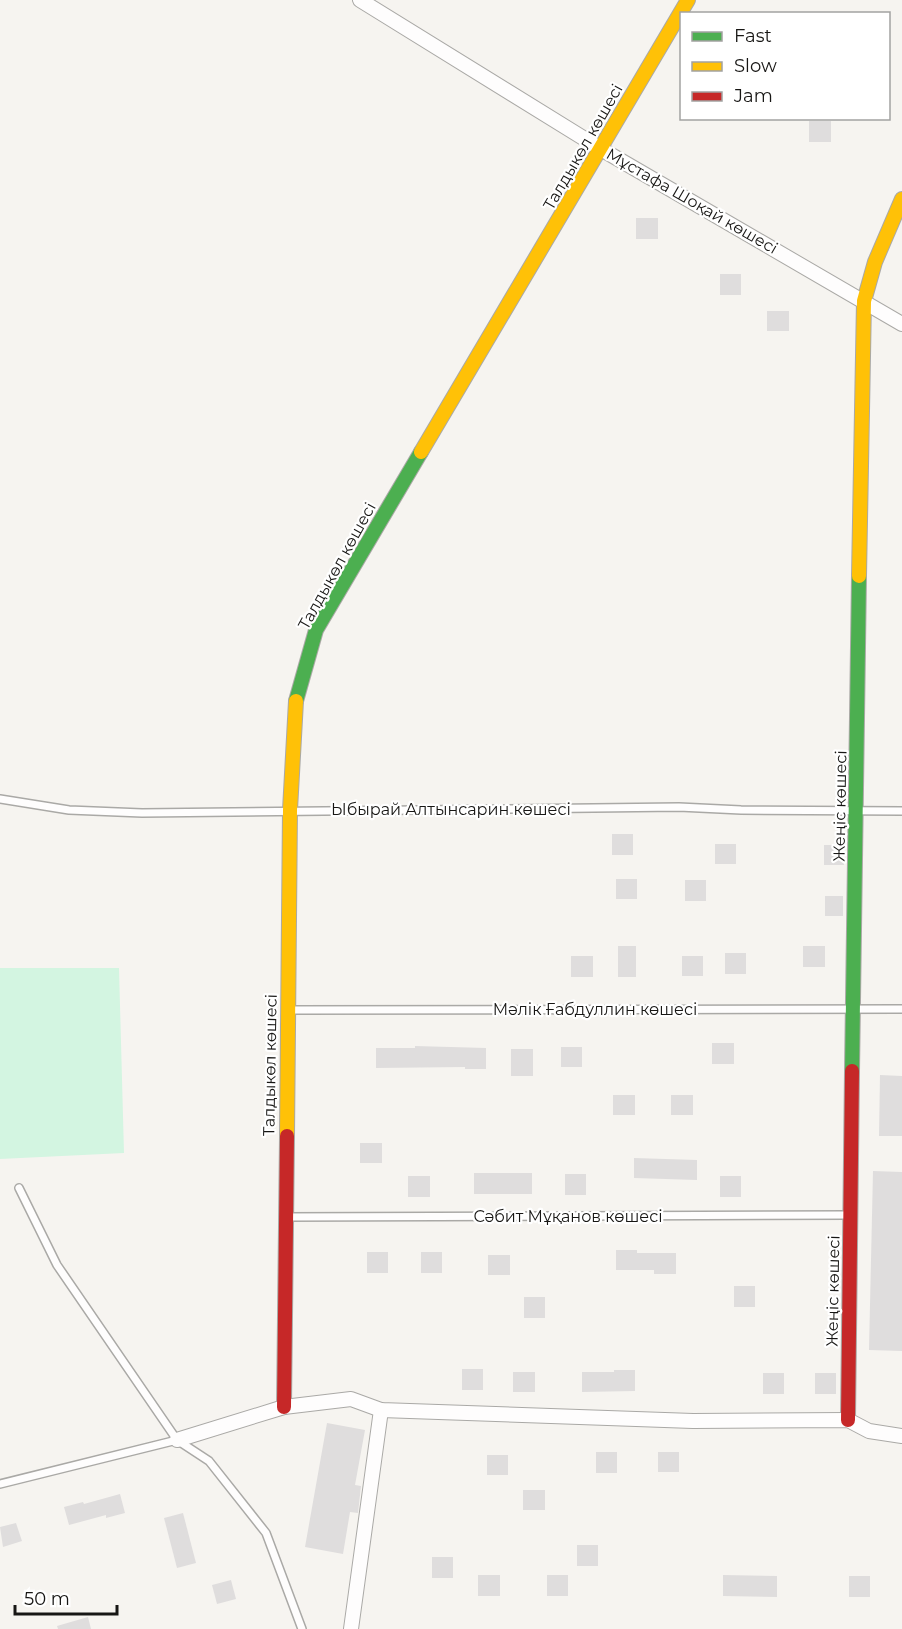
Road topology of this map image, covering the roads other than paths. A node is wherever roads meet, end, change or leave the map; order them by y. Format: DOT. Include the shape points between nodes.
graph roads {
  1 [pos="360,0"];
  2 [pos="680,14"];
  3 [pos="602,149"];
  4 [pos="902,199"];
  5 [pos="864,301"];
  6 [pos="902,324"];
  7 [pos="0,799"];
  8 [pos="290,810"];
  9 [pos="857,810"];
  10 [pos="902,811"];
  11 [pos="854,1009"];
  12 [pos="902,1009"];
  13 [pos="288,1010"];
  14 [pos="19,1188"];
  15 [pos="851,1215"];
  16 [pos="285,1217"];
  17 [pos="284,1407"];
  18 [pos="381,1410"];
  19 [pos="848,1419"];
  20 [pos="902,1436"];
  21 [pos="177,1440"];
  22 [pos="0,1484"];
  23 [pos="302,1629"];
  24 [pos="351,1629"];
  1 -- 3 [label="street, Мұстафа Шоқай көшесі"];
  2 -- 3 [label="street, Талдыкөл көшесі"];
  3 -- 5 [label="street, Мұстафа Шоқай көшесі"];
  3 -- 8 [label="street, Талдыкөл көшесі" via="316,630 296,695"];
  4 -- 5 [label="street, Жеңіс көшесі" via="882,242"];
  5 -- 6 [label="street, Мұстафа Шоқай көшесі"];
  5 -- 9 [label="street, Жеңіс көшесі"];
  7 -- 8 [label="lane, Ыбырай Алтынсарин көшесі" via="69,810 142,813"];
  8 -- 9 [label="lane, Ыбырай Алтынсарин көшесі"];
  8 -- 13 [label="street, Талдыкөл көшесі"];
  9 -- 10 [label="lane, Ыбырай Алтынсарин көшесі"];
  9 -- 11 [label="street, Жеңіс көшесі"];
  11 -- 12 [label="lane, Мәлік Ғабдуллин көшесі"];
  11 -- 13 [label="lane, Мәлік Ғабдуллин көшесі"];
  11 -- 15 [label="street, Жеңіс көшесі"];
  13 -- 16 [label="street, Талдыкөл көшесі"];
  14 -- 21 [label="lane" via="57,1265"];
  15 -- 16 [label="lane, Сәбит Мұқанов көшесі"];
  15 -- 19 [label="street, Жеңіс көшесі"];
  16 -- 17 [label="street, Талдыкөл көшесі"];
  17 -- 18 [label="street" via="351,1399"];
  17 -- 21 [label="street"];
  18 -- 19 [label="street" via="693,1421"];
  18 -- 24 [label="street"];
  19 -- 20 [label="street" via="869,1431"];
  21 -- 22 [label="lane"];
  21 -- 23 [label="lane" via="209,1461 266,1533"];
}
